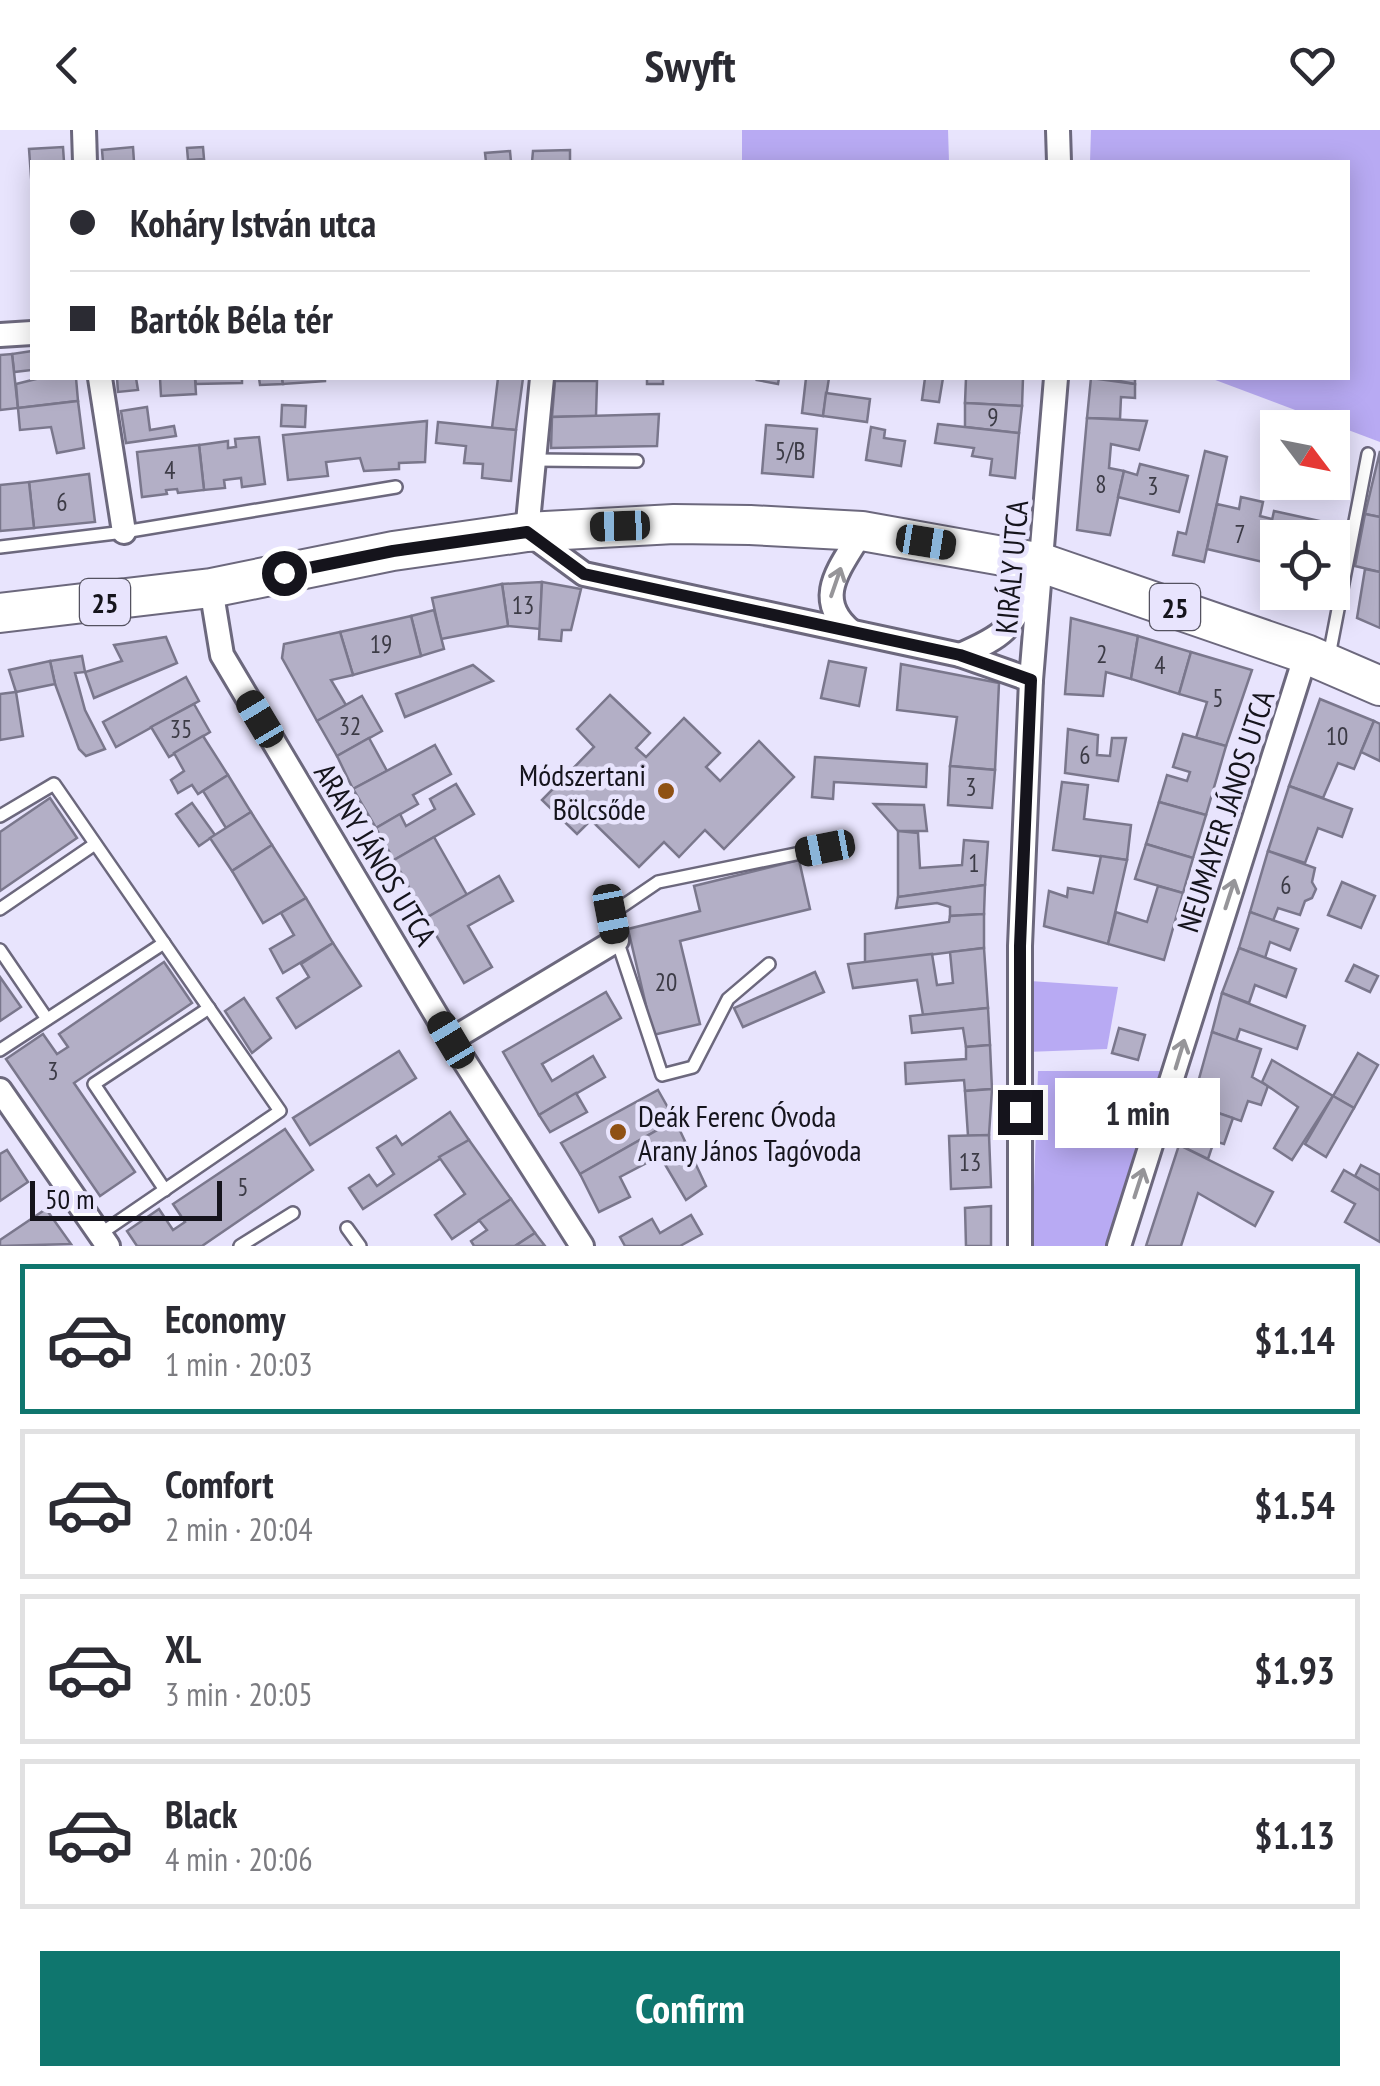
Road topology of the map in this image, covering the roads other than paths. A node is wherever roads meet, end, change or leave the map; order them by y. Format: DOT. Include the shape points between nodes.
graph roads {
  1 [pos="84,130"];
  2 [pos="1058,130"];
  3 [pos="85,160"];
  4 [pos="1058,160"];
  5 [pos="30,332"];
  6 [pos="0,335"];
  7 [pos="100,380"];
  8 [pos="542,380"];
  9 [pos="1056,380"];
  10 [pos="1368,454"];
  11 [pos="535,460"];
  12 [pos="637,461"];
  13 [pos="396,487"];
  14 [pos="862,531"];
  15 [pos="124,532"];
  16 [pos="527,532"];
  17 [pos="0,548"];
  18 [pos="1042,563"];
  19 [pos="210,588"];
  20 [pos="0,612"];
  21 [pos="851,631"];
  22 [pos="960,655"];
  23 [pos="1317,658"];
  24 [pos="1031,680"];
  25 [pos="1380,686"];
  26 [pos="0,816"];
  27 [pos="95,844"];
  28 [pos="825,848"];
  29 [pos="0,908"];
  30 [pos="616,940"];
  31 [pos="164,944"];
  32 [pos="0,950"];
  33 [pos="770,964"];
  34 [pos="208,1008"];
  35 [pos="47,1019"];
  36 [pos="451,1040"];
  37 [pos="0,1050"];
  38 [pos="0,1090"];
  39 [pos="165,1190"];
  40 [pos="292,1212"];
  41 [pos="347,1228"];
  42 [pos="104,1240"];
  43 [pos="240,1246"];
  44 [pos="360,1246"];
  45 [pos="582,1246"];
  46 [pos="1020,1246"];
  47 [pos="1119,1246"];
  1 -- 3 [label="street"];
  2 -- 4 [label="street"];
  5 -- 6 [label="street"];
  7 -- 15 [label="street"];
  8 -- 11 [label="street"];
  9 -- 18 [label="street, KIRÁLY UTCA"];
  10 -- 23 [label="lane"];
  11 -- 12 [label="lane"];
  11 -- 16 [label="street"];
  13 -- 15 [label="lane"];
  14 -- 16 [label="main road, 25" via="674,524"];
  14 -- 18 [label="main road, 25"];
  21 -- 14 [label="street, one-way" via="838,620 830,586"];
  15 -- 17 [label="lane"];
  16 -- 19 [label="main road, 25"];
  16 -- 21 [label="street" via="584,574"];
  18 -- 22 [label="street" via="1011,627"];
  18 -- 23 [label="main road, 25"];
  18 -- 24 [label="street, KIRÁLY UTCA"];
  19 -- 20 [label="main road, 25"];
  19 -- 36 [label="street, ARANY JÁNOS UTCA" via="222,655"];
  21 -- 22 [label="street"];
  22 -- 24 [label="street"];
  23 -- 25 [label="main road, 25"];
  47 -- 23 [label="street, NEUMAYER JÁNOS UTCA, one-way"];
  24 -- 46 [label="street, KIRÁLY UTCA"];
  26 -- 27 [label="lane" via="54,784"];
  27 -- 29 [label="lane"];
  27 -- 31 [label="lane"];
  28 -- 30 [label="lane" via="658,882 611,914"];
  30 -- 33 [label="lane" via="662,1074 693,1067 728,1000"];
  30 -- 36 [label="street"];
  31 -- 34 [label="lane"];
  31 -- 35 [label="lane"];
  32 -- 35 [label="lane"];
  34 -- 39 [label="lane" via="94,1084"];
  34 -- 39 [label="lane" via="280,1111"];
  35 -- 37 [label="lane"];
  36 -- 45 [label="street, ARANY JÁNOS UTCA"];
  38 -- 42 [label="street"];
  39 -- 42 [label="lane"];
  40 -- 43 [label="lane"];
  41 -- 44 [label="lane"];
}
